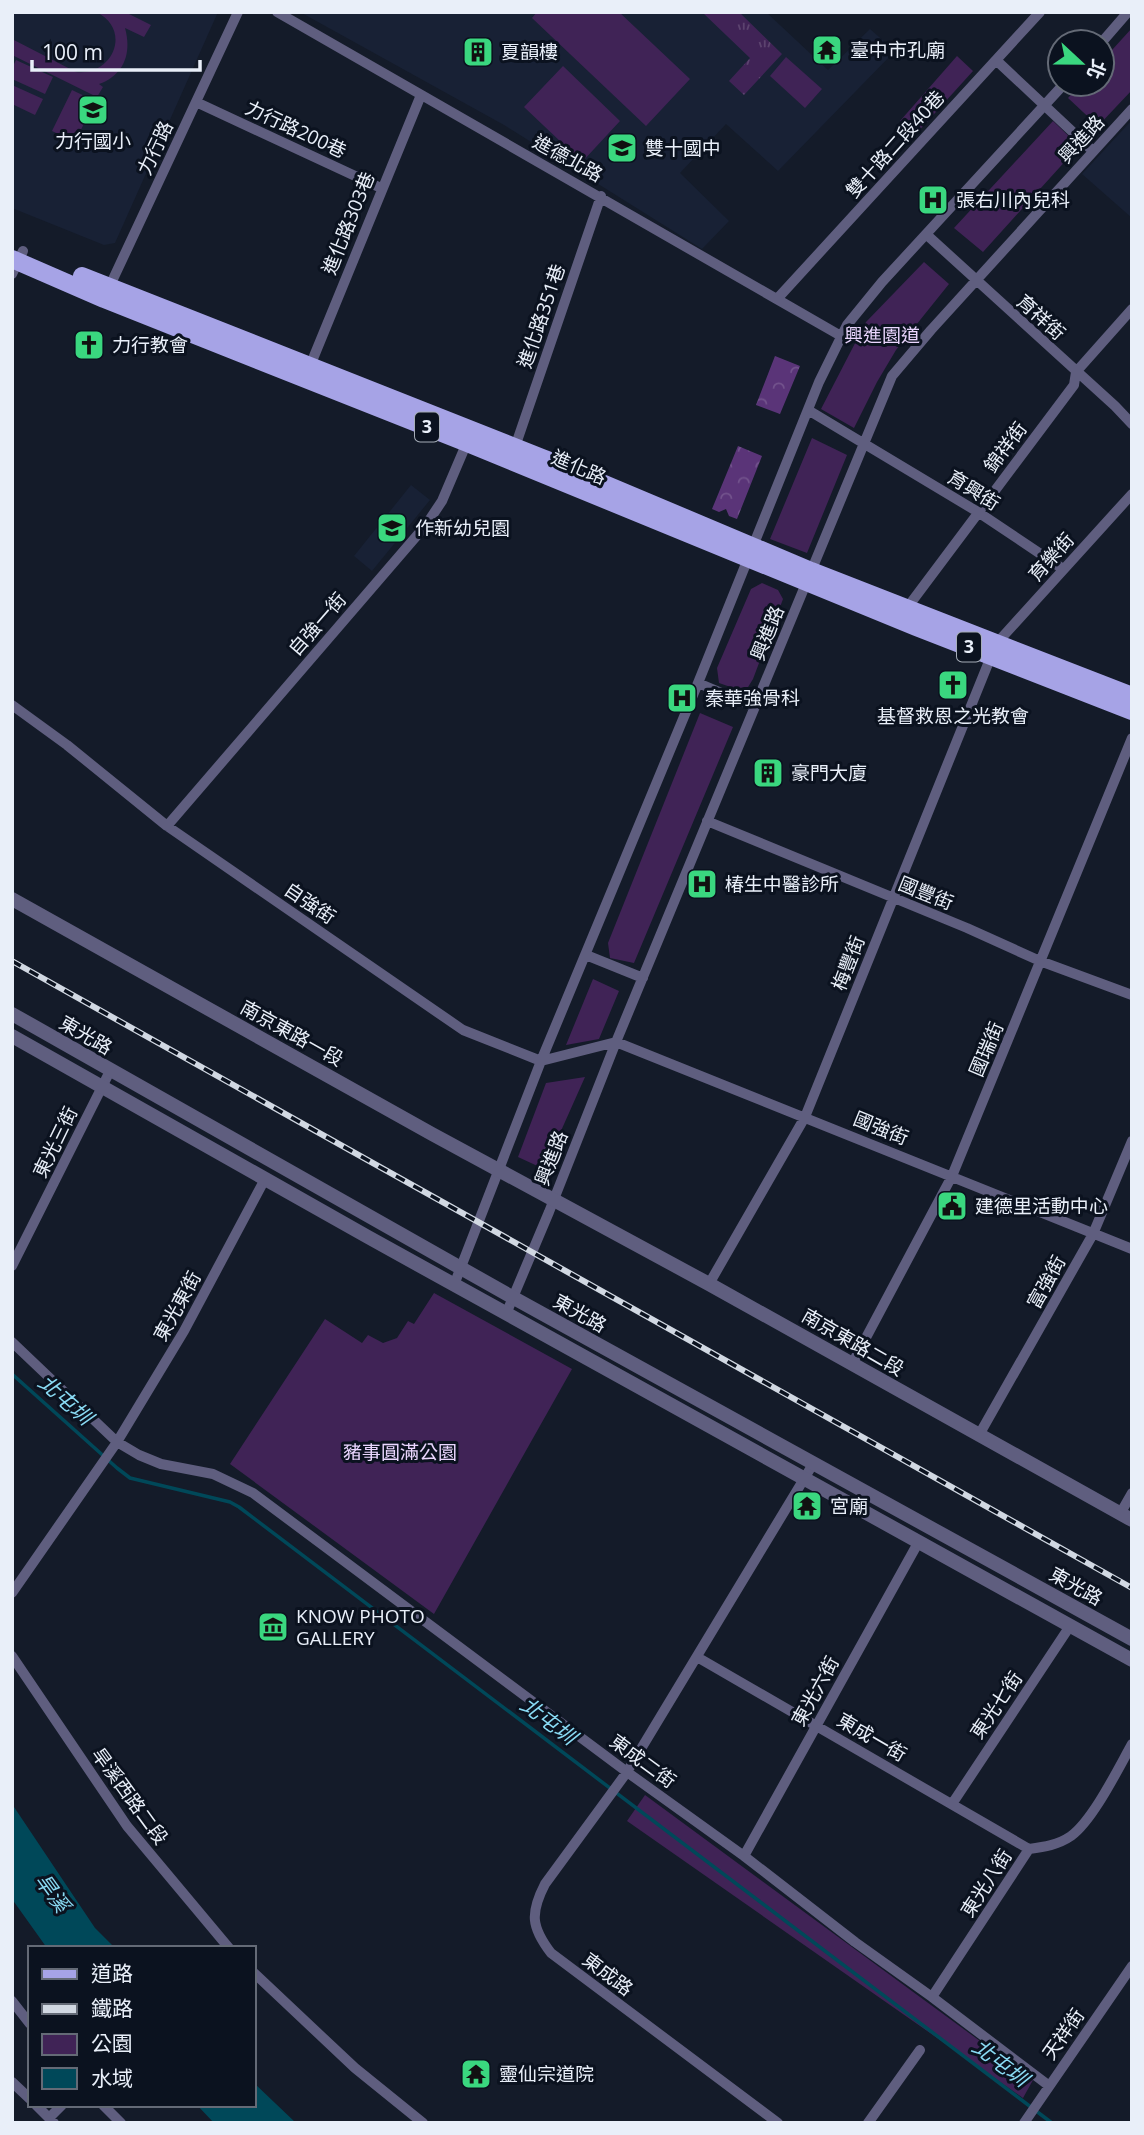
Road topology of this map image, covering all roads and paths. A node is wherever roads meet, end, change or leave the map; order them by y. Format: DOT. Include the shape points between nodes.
graph roads {
  1 [pos="238,12"];
  2 [pos="277,12"];
  3 [pos="1040,12"];
  4 [pos="1128,12"];
  5 [pos="1114,28"];
  6 [pos="996,60"];
  7 [pos="421,94"];
  8 [pos="1051,98"];
  9 [pos="196,102"];
  10 [pos="1044,106"];
  11 [pos="1132,109"];
  12 [pos="1093,151"];
  13 [pos="381,188"];
  14 [pos="601,196"];
  15 [pos="927,235"];
  16 [pos="15,259"];
  17 [pos="976,280"];
  18 [pos="107,293"];
  19 [pos="777,299"];
  20 [pos="1132,309"];
  21 [pos="841,335"];
  22 [pos="310,366"];
  23 [pos="1076,372"];
  24 [pos="808,410"];
  25 [pos="1132,424"];
  26 [pos="469,437"];
  27 [pos="865,444"];
  28 [pos="515,447"];
  29 [pos="1132,494"];
  30 [pos="978,512"];
  31 [pos="750,553"];
  32 [pos="1063,569"];
  33 [pos="809,577"];
  34 [pos="907,608"];
  35 [pos="994,650"];
  36 [pos="698,683"];
  37 [pos="1132,696"];
  38 [pos="12,705"];
  39 [pos="755,707"];
  40 [pos="1132,711"];
  41 [pos="1132,738"];
  42 [pos="707,821"];
  43 [pos="167,826"];
  44 [pos="893,898"];
  45 [pos="12,899"];
  46 [pos="586,955"];
  47 [pos="1040,961"];
  48 [pos="643,978"];
  49 [pos="1132,995"];
  50 [pos="12,1014"];
  51 [pos="12,1037"];
  52 [pos="616,1042"];
  53 [pos="541,1061"];
  54 [pos="110,1071"];
  55 [pos="102,1086"];
  56 [pos="806,1117"];
  57 [pos="1132,1140"];
  58 [pos="499,1168"];
  59 [pos="952,1176"];
  60 [pos="265,1179"];
  61 [pos="554,1199"];
  62 [pos="1093,1234"];
  63 [pos="1132,1249"];
  64 [pos="12,1266"];
  65 [pos="461,1268"];
  66 [pos="454,1284"];
  67 [pos="709,1284"];
  68 [pos="512,1297"];
  69 [pos="506,1314"];
  70 [pos="12,1342"];
  71 [pos="852,1364"];
  72 [pos="979,1434"];
  73 [pos="116,1445"];
  74 [pos="813,1464"];
  75 [pos="804,1480"];
  76 [pos="1132,1493"];
  77 [pos="1126,1517"];
  78 [pos="918,1543"];
  79 [pos="12,1593"];
  80 [pos="1070,1626"];
  81 [pos="1132,1639"];
  82 [pos="12,1656"];
  83 [pos="697,1657"];
  84 [pos="1132,1660"];
  85 [pos="816,1725"];
  86 [pos="1132,1744"];
  87 [pos="627,1772"];
  88 [pos="952,1804"];
  89 [pos="1029,1849"];
  90 [pos="744,1856"];
  91 [pos="227,1946"];
  92 [pos="1132,1966"];
  93 [pos="256,1975"];
  94 [pos="932,1997"];
  95 [pos="12,2001"];
  96 [pos="28,2021"];
  97 [pos="920,2050"];
  98 [pos="12,2082"];
  99 [pos="1048,2085"];
  100 [pos="28,2097"];
  101 [pos="38,2107"];
  102 [pos="105,2107"];
  103 [pos="52,2120"];
  104 [pos="121,2123"];
  105 [pos="423,2123"];
  106 [pos="778,2123"];
  107 [pos="868,2123"];
  108 [pos="1024,2123"];
  1 -- 9 [label="street, 力行路"];
  2 -- 7 [label="street, 進德北路"];
  3 -- 6 [label="street, 雙十路二段40巷"];
  4 -- 5 [label="street"];
  6 -- 10 [label="street"];
  6 -- 19 [label="street, 雙十路二段40巷"];
  7 -- 13 [label="street, 進化路303巷"];
  7 -- 14 [label="street, 進德北路"];
  8 -- 10 [label="street"];
  9 -- 13 [label="street, 力行路200巷"];
  9 -- 18 [label="street, 力行路"];
  10 -- 12 [label="street"];
  10 -- 15 [label="street"];
  11 -- 12 [label="street, 興進路"];
  12 -- 17 [label="street, 興進路"];
  13 -- 22 [label="street, 進化路303巷"];
  14 -- 19 [label="street, 進德北路"];
  14 -- 28 [label="street, 進化路351巷"];
  15 -- 17 [label="street, 育祥街"];
  15 -- 21 [label="street"];
  16 -- 18 [label="main road, 進化路 / 3"];
  17 -- 23 [label="street, 育祥街"];
  17 -- 27 [label="street, 興進路" via="892,376"];
  18 -- 22 [label="main road, 進化路 / 3"];
  18 -- 26 [label="main road, 進化路 / 3"];
  19 -- 21 [label="street, 進德北路"];
  20 -- 23 [label="street, 錦祥街"];
  21 -- 24 [label="street"];
  22 -- 26 [label="main road, 進化路 / 3"];
  23 -- 25 [label="street, 育祥街"];
  23 -- 30 [label="street, 錦祥街" via="1074,385"];
  24 -- 27 [label="street, 育興街"];
  24 -- 31 [label="street"];
  26 -- 28 [label="main road, 進化路 / 3"];
  26 -- 31 [label="main road, 進化路 / 3"];
  26 -- 43 [label="street, 自強一街" via="442,501 426,525"];
  27 -- 30 [label="street, 育興街"];
  27 -- 33 [label="street, 興進路"];
  28 -- 31 [label="main road, 進化路 / 3"];
  29 -- 32 [label="street, 育樂街"];
  30 -- 32 [label="street, 育興街"];
  30 -- 34 [label="street, 錦祥街"];
  31 -- 33 [label="main road, 進化路 / 3"];
  31 -- 36 [label="street"];
  32 -- 35 [label="street, 育樂街"];
  33 -- 34 [label="main road, 進化路 / 3"];
  33 -- 35 [label="main road, 進化路 / 3"];
  33 -- 39 [label="street, 興進路"];
  34 -- 35 [label="main road, 進化路 / 3"];
  35 -- 37 [label="main road, 進化路 / 3"];
  35 -- 40 [label="main road, 進化路 / 3"];
  35 -- 44 [label="street, 梅豐街"];
  36 -- 39 [label="street"];
  36 -- 46 [label="street"];
  38 -- 43 [label="street, 自強街"];
  39 -- 42 [label="street, 興進路"];
  41 -- 47 [label="street, 國瑞街"];
  42 -- 44 [label="street, 國豐街"];
  42 -- 48 [label="street, 興進路"];
  43 -- 53 [label="street, 自強街" via="463,1030"];
  44 -- 47 [label="street, 國豐街"];
  44 -- 56 [label="street, 梅豐街"];
  45 -- 58 [label="street, 南京東路一段"];
  46 -- 48 [label="street"];
  46 -- 53 [label="street"];
  47 -- 49 [label="street, 國豐街"];
  47 -- 59 [label="street, 國瑞街"];
  48 -- 52 [label="street, 興進路"];
  50 -- 54 [label="street, 東光路"];
  51 -- 55 [label="street, 東光路"];
  52 -- 53 [label="street"];
  52 -- 56 [label="street, 國強街"];
  52 -- 61 [label="street, 興進路"];
  53 -- 58 [label="street"];
  54 -- 55 [label="street, 東光三街"];
  54 -- 65 [label="street, 東光路"];
  55 -- 60 [label="street, 東光路"];
  55 -- 64 [label="street, 東光三街"];
  56 -- 59 [label="street, 國強街"];
  56 -- 67 [label="street, 梅豐街"];
  57 -- 62 [label="street, 富強街"];
  58 -- 61 [label="street, 南京東路一段"];
  58 -- 65 [label="street"];
  59 -- 62 [label="street, 國強街"];
  59 -- 71 [label="street, 國瑞街"];
  60 -- 66 [label="street, 東光路"];
  60 -- 73 [label="street, 東光東街" via="184,1331"];
  61 -- 67 [label="street, 南京東路二段"];
  61 -- 68 [label="street, 興進路"];
  62 -- 63 [label="street, 國強街"];
  62 -- 72 [label="street, 富強街"];
  65 -- 66 [label="street"];
  65 -- 68 [label="street, 東光路"];
  66 -- 69 [label="street, 東光路"];
  67 -- 71 [label="street, 南京東路二段"];
  68 -- 69 [label="street, 興進路"];
  68 -- 74 [label="street, 東光路"];
  69 -- 75 [label="street, 東光路"];
  70 -- 73 [label="street, 東成二街"];
  71 -- 72 [label="street, 南京東路二段"];
  72 -- 77 [label="street, 南京東路二段"];
  73 -- 79 [label="street, 東光東街"];
  73 -- 87 [label="street, 東成二街" via="161,1464 213,1474 253,1493"];
  74 -- 75 [label="street"];
  74 -- 81 [label="street, 東光路"];
  75 -- 78 [label="street, 東光路"];
  75 -- 83 [label="street"];
  76 -- 77 [label="street"];
  78 -- 80 [label="street, 東光路"];
  78 -- 85 [label="street, 東光六街"];
  80 -- 84 [label="street, 東光路"];
  80 -- 88 [label="street, 東光七街"];
  82 -- 91 [label="street, 旱溪西路二段" via="127,1826"];
  83 -- 85 [label="street, 東成一街"];
  83 -- 87 [label="street"];
  85 -- 88 [label="street, 東成一街"];
  85 -- 90 [label="street, 東光六街"];
  86 -- 89 [label="street, 東光八街" via="1081,1828 1048,1847"];
  87 -- 90 [label="street, 東成二街"];
  87 -- 106 [label="street, 東成路" via="545,1884 536,1902 534,1921 539,1937 551,1953"];
  88 -- 89 [label="street, 東成一街"];
  89 -- 94 [label="street, 東光八街"];
  90 -- 94 [label="street, 東成二街"];
  92 -- 99 [label="street, 天祥街"];
  93 -- 105 [label="street" via="355,2068"];
  94 -- 99 [label="street, 東成二街"];
  95 -- 96 [label="street"];
  97 -- 107 [label="street"];
  98 -- 100 [label="street"];
  99 -- 108 [label="street, 天祥街"];
  101 -- 103 [label="street"];
  102 -- 104 [label="street"];
}
